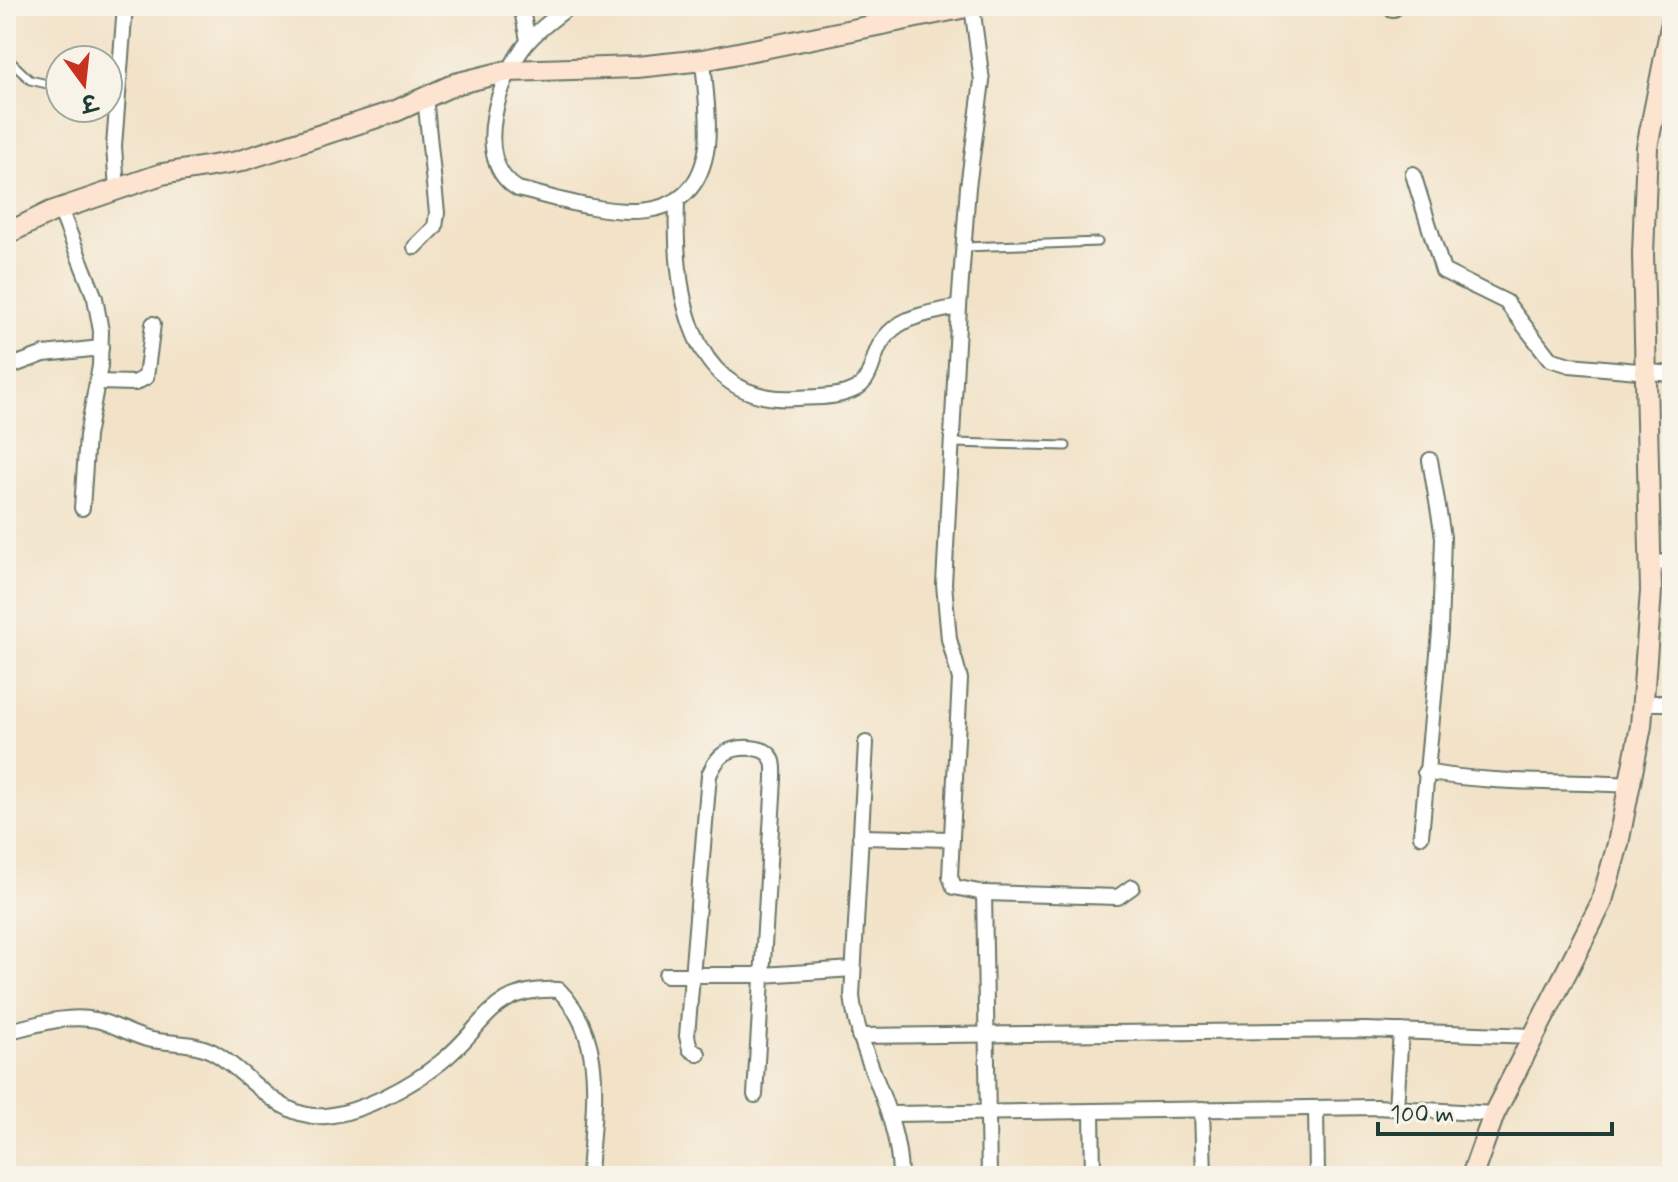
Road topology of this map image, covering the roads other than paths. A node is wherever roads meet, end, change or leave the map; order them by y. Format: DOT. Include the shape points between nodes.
graph roads {
  1 [pos="125,6"];
  2 [pos="521,6"];
  3 [pos="570,6"];
  4 [pos="972,6"];
  5 [pos="1672,22"];
  6 [pos="528,40"];
  7 [pos="120,44"];
  8 [pos="6,57"];
  9 [pos="703,60"];
  10 [pos="508,71"];
  11 [pos="44,83"];
  12 [pos="425,97"];
  13 [pos="114,124"];
  14 [pos="1413,174"];
  15 [pos="117,190"];
  16 [pos="677,202"];
  17 [pos="60,209"];
  18 [pos="6,234"];
  19 [pos="1098,242"];
  20 [pos="415,247"];
  21 [pos="964,247"];
  22 [pos="959,307"];
  23 [pos="153,324"];
  24 [pos="101,348"];
  25 [pos="6,368"];
  26 [pos="1672,374"];
  27 [pos="1648,375"];
  28 [pos="97,382"];
  29 [pos="949,443"];
  30 [pos="1066,446"];
  31 [pos="1430,460"];
  32 [pos="82,508"];
  33 [pos="1662,562"];
  34 [pos="1643,703"];
  35 [pos="1672,703"];
  36 [pos="866,743"];
  37 [pos="1425,772"];
  38 [pos="1630,785"];
  39 [pos="1421,836"];
  40 [pos="860,837"];
  41 [pos="952,839"];
  42 [pos="1132,887"];
  43 [pos="984,893"];
  44 [pos="853,969"];
  45 [pos="666,975"];
  46 [pos="692,975"];
  47 [pos="763,975"];
  48 [pos="1401,1031"];
  49 [pos="6,1032"];
  50 [pos="985,1034"];
  51 [pos="859,1036"];
  52 [pos="1533,1036"];
  53 [pos="698,1054"];
  54 [pos="755,1095"];
  55 [pos="1316,1108"];
  56 [pos="1396,1108"];
  57 [pos="1202,1109"];
  58 [pos="1092,1111"];
  59 [pos="988,1112"];
  60 [pos="891,1114"];
  61 [pos="1494,1114"];
  62 [pos="589,1176"];
  63 [pos="900,1176"];
  64 [pos="989,1176"];
  65 [pos="1093,1176"];
  66 [pos="1204,1176"];
  67 [pos="1317,1176"];
  68 [pos="1472,1176"];
  1 -- 7 [label="street"];
  2 -- 6 [label="street"];
  3 -- 6 [label="street"];
  4 -- 9 [label="street"];
  4 -- 21 [label="street" via="982,81"];
  5 -- 27 [label="street" via="1647,147 1643,254"];
  6 -- 10 [label="street"];
  8 -- 11 [label="lane" via="30,80"];
  9 -- 10 [label="street"];
  9 -- 16 [label="street" via="707,144 700,175"];
  10 -- 12 [label="street"];
  10 -- 16 [label="street" via="493,128 506,182 628,212"];
  12 -- 15 [label="street" via="237,162 162,174"];
  12 -- 20 [label="street" via="437,213 435,227"];
  13 -- 15 [label="street"];
  14 -- 27 [label="street" via="1443,271 1506,302 1550,359"];
  15 -- 17 [label="street"];
  16 -- 22 [label="street" via="682,304 693,334 719,371 755,392 791,398 855,390 888,333 918,315"];
  17 -- 18 [label="street"];
  17 -- 24 [label="street" via="95,298"];
  19 -- 21 [label="lane"];
  21 -- 22 [label="street"];
  22 -- 29 [label="street"];
  23 -- 28 [label="street" via="146,377 135,383"];
  24 -- 25 [label="street" via="44,354"];
  24 -- 28 [label="street"];
  26 -- 27 [label="street"];
  27 -- 33 [label="street" via="1646,447"];
  28 -- 32 [label="street"];
  29 -- 30 [label="lane"];
  29 -- 41 [label="street" via="945,612 961,694"];
  31 -- 37 [label="street" via="1443,537 1440,632"];
  33 -- 34 [label="street"];
  34 -- 35 [label="street"];
  34 -- 38 [label="street"];
  36 -- 40 [label="street"];
  37 -- 38 [label="street" via="1464,779"];
  37 -- 39 [label="street"];
  38 -- 52 [label="street" via="1601,904"];
  40 -- 41 [label="street"];
  40 -- 44 [label="street"];
  41 -- 43 [label="street" via="954,887"];
  42 -- 43 [label="street" via="1118,897"];
  43 -- 50 [label="street"];
  44 -- 47 [label="street"];
  44 -- 51 [label="street"];
  45 -- 46 [label="street"];
  46 -- 47 [label="street"];
  46 -- 47 [label="street" via="709,775 721,755 735,748 757,749 773,760"];
  46 -- 53 [label="street" via="687,1036 690,1049"];
  47 -- 54 [label="street"];
  48 -- 50 [label="street"];
  48 -- 52 [label="street"];
  48 -- 56 [label="street"];
  49 -- 62 [label="street" via="55,1020 97,1020 149,1039 208,1049 233,1063 272,1099 294,1111 327,1116 370,1102 442,1061 515,993 559,990 593,1052"];
  50 -- 51 [label="street"];
  50 -- 59 [label="street"];
  51 -- 60 [label="street"];
  52 -- 61 [label="street"];
  55 -- 56 [label="street"];
  55 -- 57 [label="street"];
  55 -- 67 [label="street"];
  56 -- 61 [label="street"];
  57 -- 58 [label="street"];
  57 -- 66 [label="street"];
  58 -- 59 [label="street"];
  58 -- 65 [label="street"];
  59 -- 60 [label="street"];
  59 -- 64 [label="street"];
  60 -- 63 [label="street"];
  61 -- 68 [label="street"];
}
